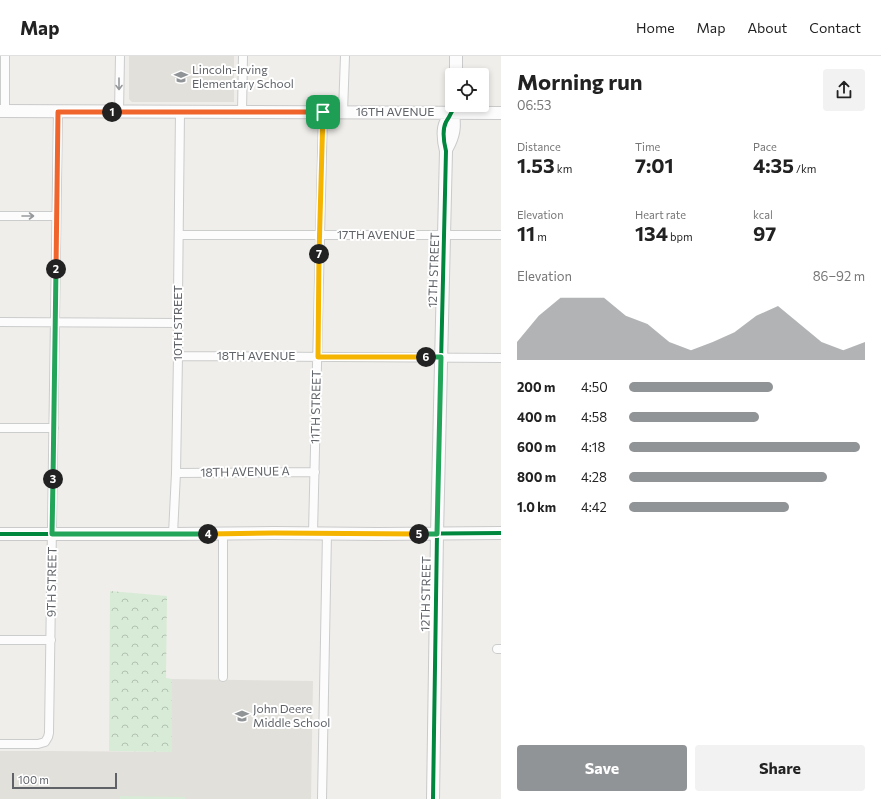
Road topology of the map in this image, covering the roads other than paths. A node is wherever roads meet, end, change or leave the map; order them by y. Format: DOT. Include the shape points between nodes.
graph roads {
  1 [pos="5,56"];
  2 [pos="120,56"];
  3 [pos="243,56"];
  4 [pos="345,56"];
  5 [pos="456,56"];
  6 [pos="456,68"];
  7 [pos="445,109"];
  8 [pos="3,111"];
  9 [pos="489,111"];
  10 [pos="58,112"];
  11 [pos="119,112"];
  12 [pos="180,112"];
  13 [pos="242,112"];
  14 [pos="323,112"];
  15 [pos="343,112"];
  16 [pos="451,112"];
  17 [pos="501,112"];
  18 [pos="0,216"];
  19 [pos="56,216"];
  20 [pos="179,235"];
  21 [pos="320,235"];
  22 [pos="445,235"];
  23 [pos="501,235"];
  24 [pos="0,322"];
  25 [pos="55,322"];
  26 [pos="178,323"];
  27 [pos="178,356"];
  28 [pos="318,357"];
  29 [pos="441,357"];
  30 [pos="501,358"];
  31 [pos="0,428"];
  32 [pos="54,428"];
  33 [pos="315,472"];
  34 [pos="176,473"];
  35 [pos="223,533"];
  36 [pos="312,533"];
  37 [pos="0,534"];
  38 [pos="52,534"];
  39 [pos="173,534"];
  40 [pos="327,534"];
  41 [pos="437,534"];
  42 [pos="501,534"];
  43 [pos="0,640"];
  44 [pos="51,640"];
  45 [pos="223,677"];
  46 [pos="0,744"];
  47 [pos="322,799"];
  48 [pos="432,799"];
  1 -- 8 [label="street"];
  2 -- 11 [label="street, one-way"];
  3 -- 13 [label="street"];
  4 -- 15 [label="street"];
  5 -- 6 [label="street"];
  7 -- 15 [label="street, 16TH AVENUE"];
  8 -- 10 [label="street, 16TH AVENUE"];
  9 -- 17 [label="street, 16TH AVENUE"];
  10 -- 11 [label="street, 16TH AVENUE"];
  10 -- 19 [label="street, 9TH STREET"];
  11 -- 12 [label="street, 16TH AVENUE"];
  12 -- 13 [label="street, 16TH AVENUE"];
  12 -- 20 [label="street, 10TH STREET"];
  13 -- 14 [label="street, 16TH AVENUE"];
  14 -- 15 [label="street, 16TH AVENUE"];
  14 -- 21 [label="street, 11TH STREET"];
  16 -- 22 [label="street, 12TH STREET" via="445,123 444,142"];
  18 -- 19 [label="street, one-way"];
  19 -- 25 [label="street, 9TH STREET"];
  20 -- 21 [label="street, 17TH AVENUE"];
  20 -- 26 [label="street, 10TH STREET"];
  21 -- 22 [label="street, 17TH AVENUE"];
  21 -- 28 [label="street, 11TH STREET"];
  22 -- 23 [label="street, 17TH AVENUE"];
  22 -- 29 [label="street, 12TH STREET"];
  24 -- 25 [label="street"];
  25 -- 26 [label="street"];
  25 -- 32 [label="street, 9TH STREET"];
  26 -- 27 [label="street, 10TH STREET"];
  27 -- 28 [label="street, 18TH AVENUE"];
  27 -- 34 [label="street, 10TH STREET"];
  28 -- 29 [label="street, 18TH AVENUE"];
  28 -- 33 [label="street, 11TH STREET"];
  29 -- 30 [label="street, 18TH AVENUE"];
  29 -- 41 [label="street, 12TH STREET"];
  31 -- 32 [label="street"];
  32 -- 38 [label="street, 9TH STREET"];
  33 -- 34 [label="street, 18TH AVENUE A"];
  33 -- 36 [label="street, 11TH STREET"];
  34 -- 39 [label="street, 10TH STREET"];
  35 -- 36 [label="street"];
  35 -- 39 [label="street"];
  35 -- 45 [label="street"];
  36 -- 40 [label="street"];
  37 -- 38 [label="street"];
  38 -- 39 [label="street"];
  38 -- 44 [label="street, 9TH STREET"];
  40 -- 41 [label="street"];
  40 -- 47 [label="street"];
  41 -- 42 [label="street"];
  41 -- 48 [label="street, 12TH STREET"];
  43 -- 44 [label="street"];
  44 -- 46 [label="street, 9TH STREET" via="47,741 38,744"];
}
